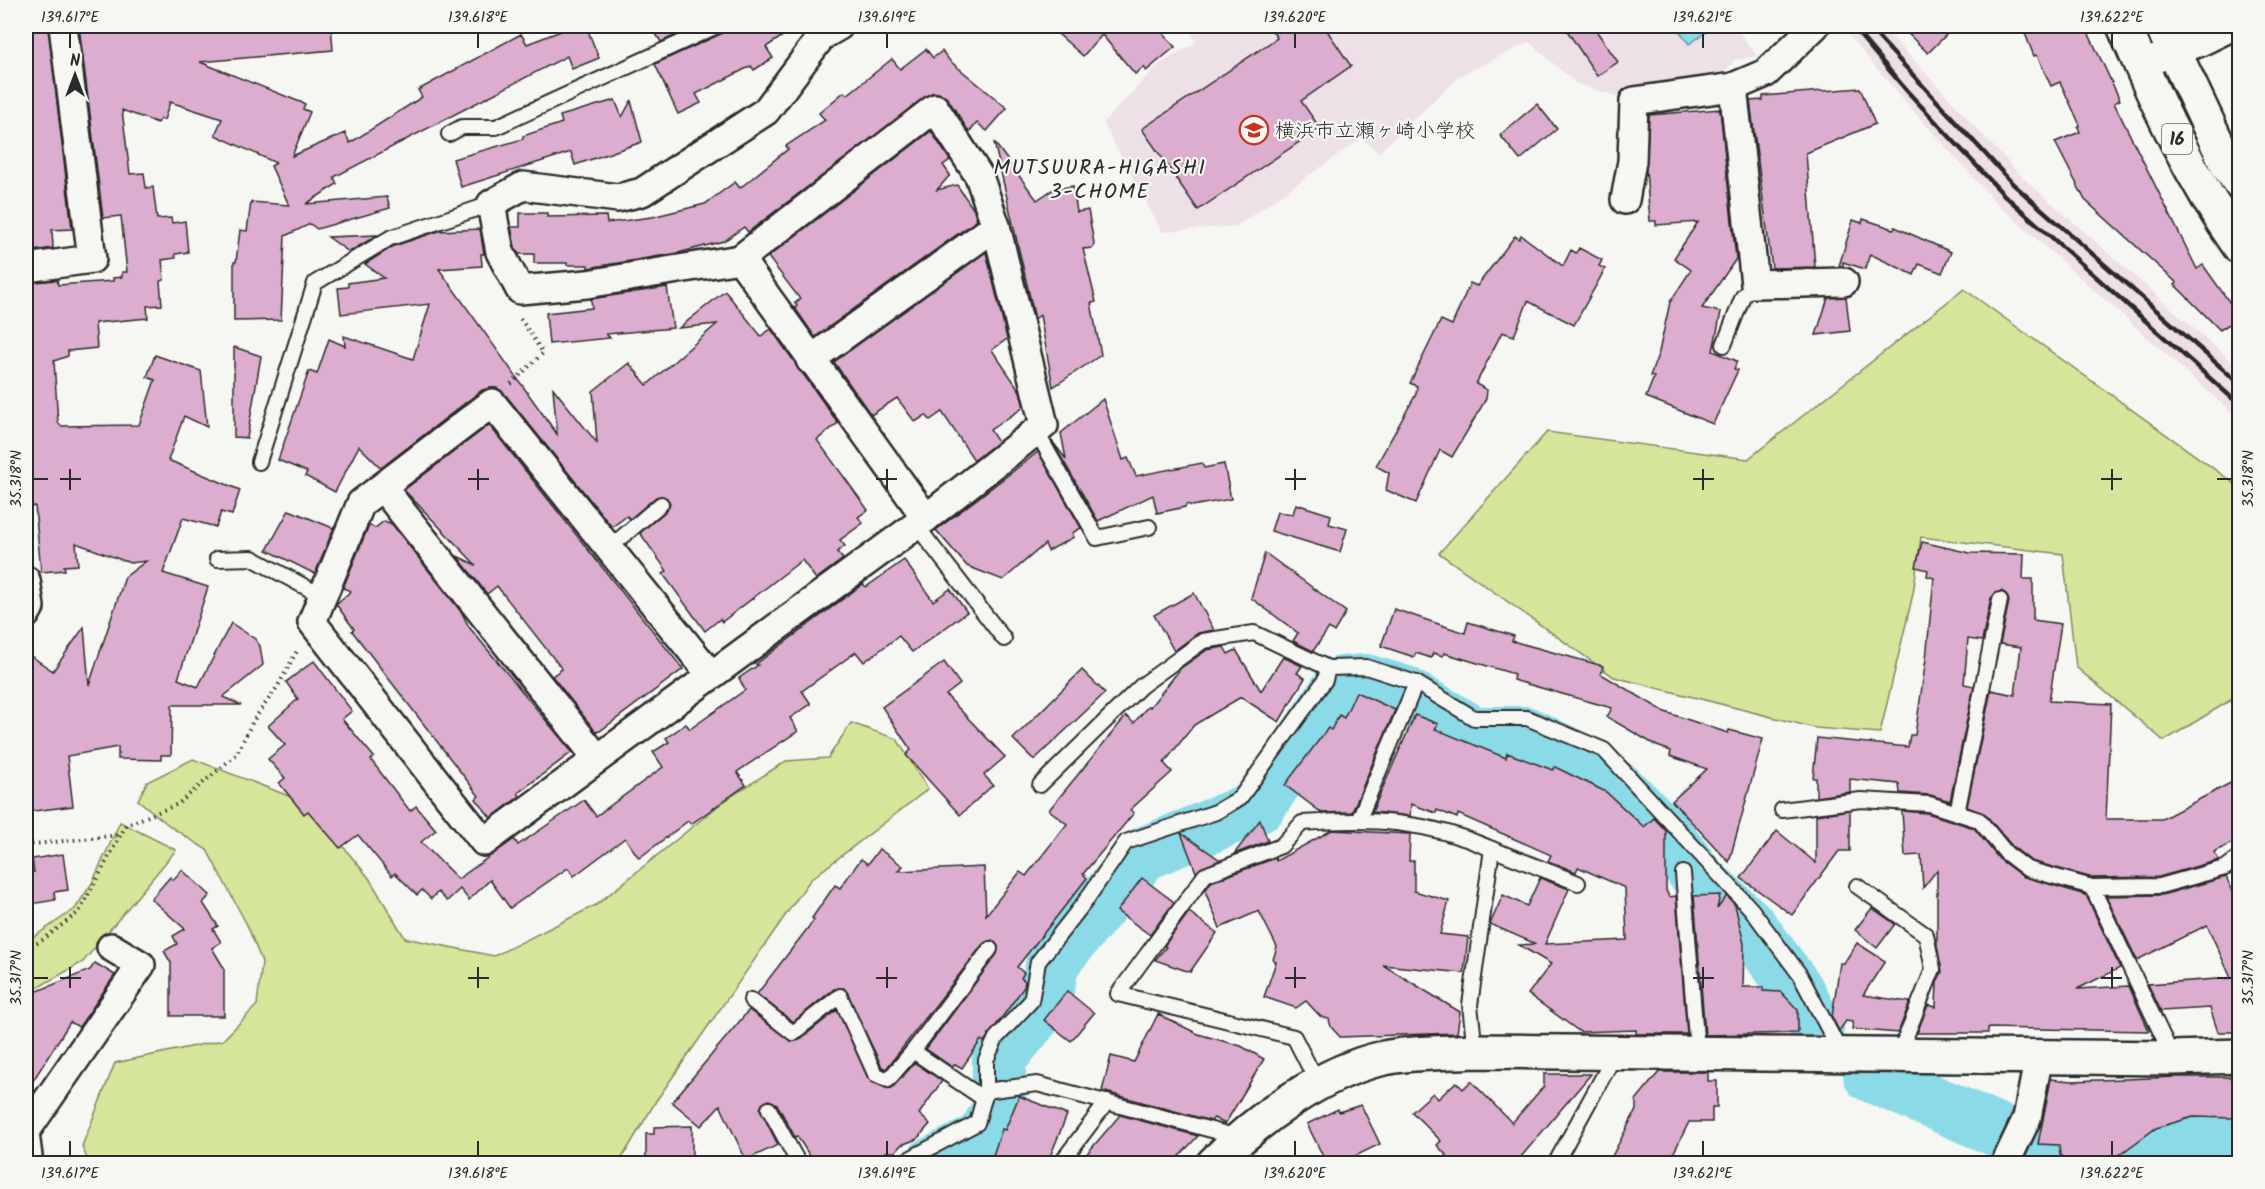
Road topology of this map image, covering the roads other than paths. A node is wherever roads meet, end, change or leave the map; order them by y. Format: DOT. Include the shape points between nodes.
graph roads {
  1 [pos="63,26"];
  2 [pos="717,26"];
  3 [pos="839,26"];
  4 [pos="1815,26"];
  5 [pos="2124,26"];
  6 [pos="2233,26"];
  7 [pos="2168,39"];
  8 [pos="2140,65"];
  9 [pos="1733,87"];
  10 [pos="449,134"];
  11 [pos="2240,183"];
  12 [pos="1625,200"];
  13 [pos="491,204"];
  14 [pos="996,226"];
  15 [pos="2240,247"];
  16 [pos="740,259"];
  17 [pos="26,268"];
  18 [pos="1844,282"];
  19 [pos="1755,284"];
  20 [pos="1724,345"];
  21 [pos="810,360"];
  22 [pos="1036,431"];
  23 [pos="259,462"];
  24 [pos="383,488"];
  25 [pos="661,504"];
  26 [pos="921,522"];
  27 [pos="1149,527"];
  28 [pos="609,548"];
  29 [pos="217,559"];
  30 [pos="26,580"];
  31 [pos="322,596"];
  32 [pos="2000,600"];
  33 [pos="26,614"];
  34 [pos="1004,639"];
  35 [pos="1328,668"];
  36 [pos="711,675"];
  37 [pos="1416,684"];
  38 [pos="597,758"];
  39 [pos="1040,785"];
  40 [pos="1782,810"];
  41 [pos="1957,813"];
  42 [pos="1359,819"];
  43 [pos="1492,849"];
  44 [pos="2238,862"];
  45 [pos="1683,873"];
  46 [pos="1578,883"];
  47 [pos="1857,886"];
  48 [pos="2092,888"];
  49 [pos="111,947"];
  50 [pos="990,949"];
  51 [pos="751,1000"];
  52 [pos="913,1051"];
  53 [pos="1475,1051"];
  54 [pos="1617,1051"];
  55 [pos="1696,1051"];
  56 [pos="1842,1054"];
  57 [pos="1899,1054"];
  58 [pos="2039,1056"];
  59 [pos="2240,1056"];
  60 [pos="2173,1058"];
  61 [pos="1318,1084"];
  62 [pos="985,1095"];
  63 [pos="1107,1102"];
  64 [pos="769,1109"];
  65 [pos="26,1131"];
  66 [pos="1239,1138"];
  67 [pos="26,1141"];
  68 [pos="29,1164"];
  69 [pos="799,1164"];
  70 [pos="900,1164"];
  71 [pos="1060,1164"];
  72 [pos="1214,1164"];
  73 [pos="1555,1164"];
  74 [pos="2005,1164"];
  1 -- 17 [label="street" via="92,259"];
  2 -- 10 [label="lane" via="496,127 462,127"];
  3 -- 13 [label="street" via="822,36 766,111 642,192 618,198 523,186"];
  4 -- 9 [label="street" via="1766,73"];
  5 -- 8 [label="main road, 16"];
  6 -- 7 [label="street"];
  7 -- 8 [label="street"];
  7 -- 11 [label="main road, 16" via="2228,166"];
  8 -- 15 [label="main road, 16" via="2216,214"];
  9 -- 12 [label="street" via="1634,101 1632,160"];
  9 -- 19 [label="street"];
  13 -- 16 [label="street" via="500,252 520,290 587,284"];
  13 -- 23 [label="lane" via="390,238 315,283"];
  14 -- 16 [label="street" via="980,176 934,108"];
  14 -- 21 [label="street"];
  14 -- 22 [label="street" via="1044,425"];
  16 -- 21 [label="street"];
  18 -- 19 [label="street"];
  19 -- 20 [label="lane" via="1743,296"];
  21 -- 26 [label="street"];
  22 -- 26 [label="street"];
  22 -- 27 [label="lane" via="1097,538"];
  24 -- 28 [label="street" via="492,403"];
  24 -- 31 [label="street" via="361,503"];
  24 -- 38 [label="street"];
  25 -- 28 [label="lane"];
  26 -- 34 [label="lane"];
  26 -- 36 [label="street"];
  28 -- 36 [label="street"];
  29 -- 31 [label="lane" via="252,558"];
  30 -- 33 [label="street" via="30,608"];
  31 -- 38 [label="street" via="312,622 484,842"];
  32 -- 41 [label="lane"];
  35 -- 37 [label="lane" via="1366,667"];
  35 -- 39 [label="lane" via="1254,633 1203,641 1141,686"];
  35 -- 62 [label="lane" via="1324,680 1240,798 1216,812 1126,842 1038,962 1030,1001 996,1038 986,1060"];
  36 -- 38 [label="street"];
  37 -- 42 [label="lane"];
  37 -- 56 [label="lane" via="1474,718 1527,718 1604,750 1751,909 1800,975"];
  40 -- 41 [label="lane" via="1861,800 1929,804"];
  41 -- 48 [label="lane" via="1979,820 2006,853 2026,869"];
  42 -- 43 [label="lane" via="1456,833"];
  42 -- 61 [label="lane" via="1302,823 1281,846 1205,875 1118,994 1294,1037"];
  43 -- 46 [label="lane"];
  43 -- 53 [label="lane" via="1470,1005"];
  44 -- 48 [label="lane" via="2160,886"];
  45 -- 55 [label="lane"];
  47 -- 57 [label="lane" via="1926,935 1933,969"];
  48 -- 60 [label="lane"];
  49 -- 65 [label="street" via="141,965"];
  50 -- 52 [label="lane"];
  51 -- 52 [label="lane" via="793,1033 840,996 875,1074 888,1080"];
  52 -- 62 [label="lane"];
  53 -- 54 [label="main road"];
  53 -- 61 [label="main road" via="1383,1058"];
  54 -- 55 [label="main road"];
  54 -- 73 [label="lane"];
  55 -- 56 [label="main road"];
  56 -- 57 [label="main road"];
  57 -- 58 [label="main road"];
  58 -- 60 [label="main road"];
  58 -- 74 [label="street" via="2027,1118"];
  59 -- 60 [label="main road"];
  61 -- 66 [label="main road"];
  62 -- 63 [label="lane" via="1037,1084"];
  62 -- 70 [label="lane" via="977,1123"];
  63 -- 66 [label="lane"];
  63 -- 71 [label="lane"];
  64 -- 69 [label="lane"];
  66 -- 72 [label="main road"];
  67 -- 68 [label="street"];
}
